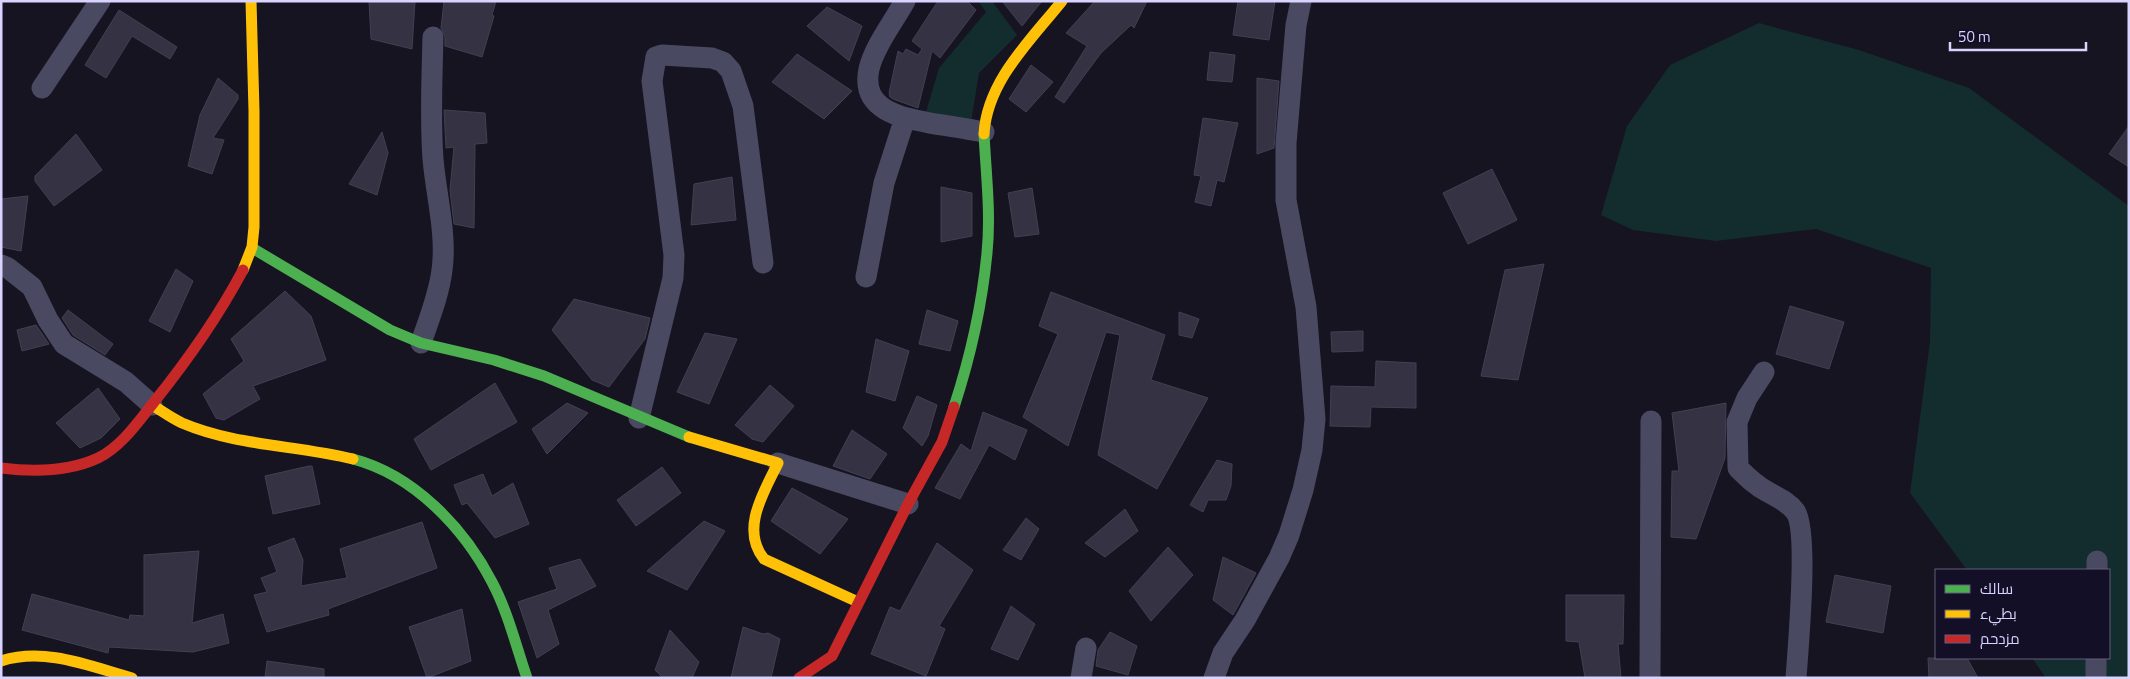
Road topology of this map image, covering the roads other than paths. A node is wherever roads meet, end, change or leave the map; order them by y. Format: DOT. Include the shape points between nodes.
graph roads {
  1 [pos="100,1"];
  2 [pos="252,1"];
  3 [pos="905,1"];
  4 [pos="1062,1"];
  5 [pos="1301,1"];
  6 [pos="432,37"];
  7 [pos="42,88"];
  8 [pos="905,118"];
  9 [pos="984,132"];
  10 [pos="252,248"];
  11 [pos="763,263"];
  12 [pos="1,265"];
  13 [pos="866,277"];
  14 [pos="421,343"];
  15 [pos="1764,372"];
  16 [pos="152,405"];
  17 [pos="639,418"];
  18 [pos="1651,422"];
  19 [pos="778,463"];
  20 [pos="1,468"];
  21 [pos="908,504"];
  22 [pos="858,602"];
  23 [pos="1086,648"];
  24 [pos="832,656"];
  25 [pos="2096,659"];
  26 [pos="1,661"];
  27 [pos="132,678"];
  28 [pos="527,678"];
  29 [pos="799,678"];
  30 [pos="819,678"];
  31 [pos="1080,678"];
  32 [pos="1214,678"];
  33 [pos="1650,678"];
  34 [pos="1796,678"];
  35 [pos="2096,678"];
  1 -- 7 [label="street"];
  2 -- 10 [label="street"];
  3 -- 8 [label="street" via="873,57 868,81 873,99 882,108"];
  4 -- 9 [label="street" via="1008,69 994,93"];
  5 -- 32 [label="street" via="1286,143 1286,200 1308,326 1315,419 1312,450 1289,535 1245,620 1224,652"];
  6 -- 14 [label="street" via="434,167 443,245 437,294"];
  8 -- 9 [label="street"];
  8 -- 13 [label="street" via="884,183"];
  9 -- 21 [label="street" via="987,253 976,318 945,432"];
  10 -- 14 [label="street" via="390,330"];
  10 -- 16 [label="street" via="236,284"];
  11 -- 17 [label="street" via="743,106 731,71 723,62 712,58 656,57 652,82 672,230 673,278"];
  12 -- 16 [label="street" via="32,287 64,344 126,382"];
  14 -- 17 [label="street" via="544,376"];
  15 -- 34 [label="street" via="1736,422 1738,468 1754,483 1788,502 1797,514 1802,567"];
  16 -- 20 [label="street" via="110,450 82,465 49,470"];
  16 -- 28 [label="street" via="183,424 213,435 334,454 381,469 417,492 454,524 473,548 502,606"];
  17 -- 19 [label="street" via="678,434"];
  18 -- 33 [label="street"];
  19 -- 21 [label="street"];
  19 -- 22 [label="street" via="754,524 756,549 764,559"];
  21 -- 22 [label="street"];
  22 -- 24 [label="street"];
  23 -- 31 [label="street"];
  24 -- 29 [label="street"];
  24 -- 30 [label="street"];
  25 -- 35 [label="street"];
  26 -- 27 [label="street" via="31,654"];
}
